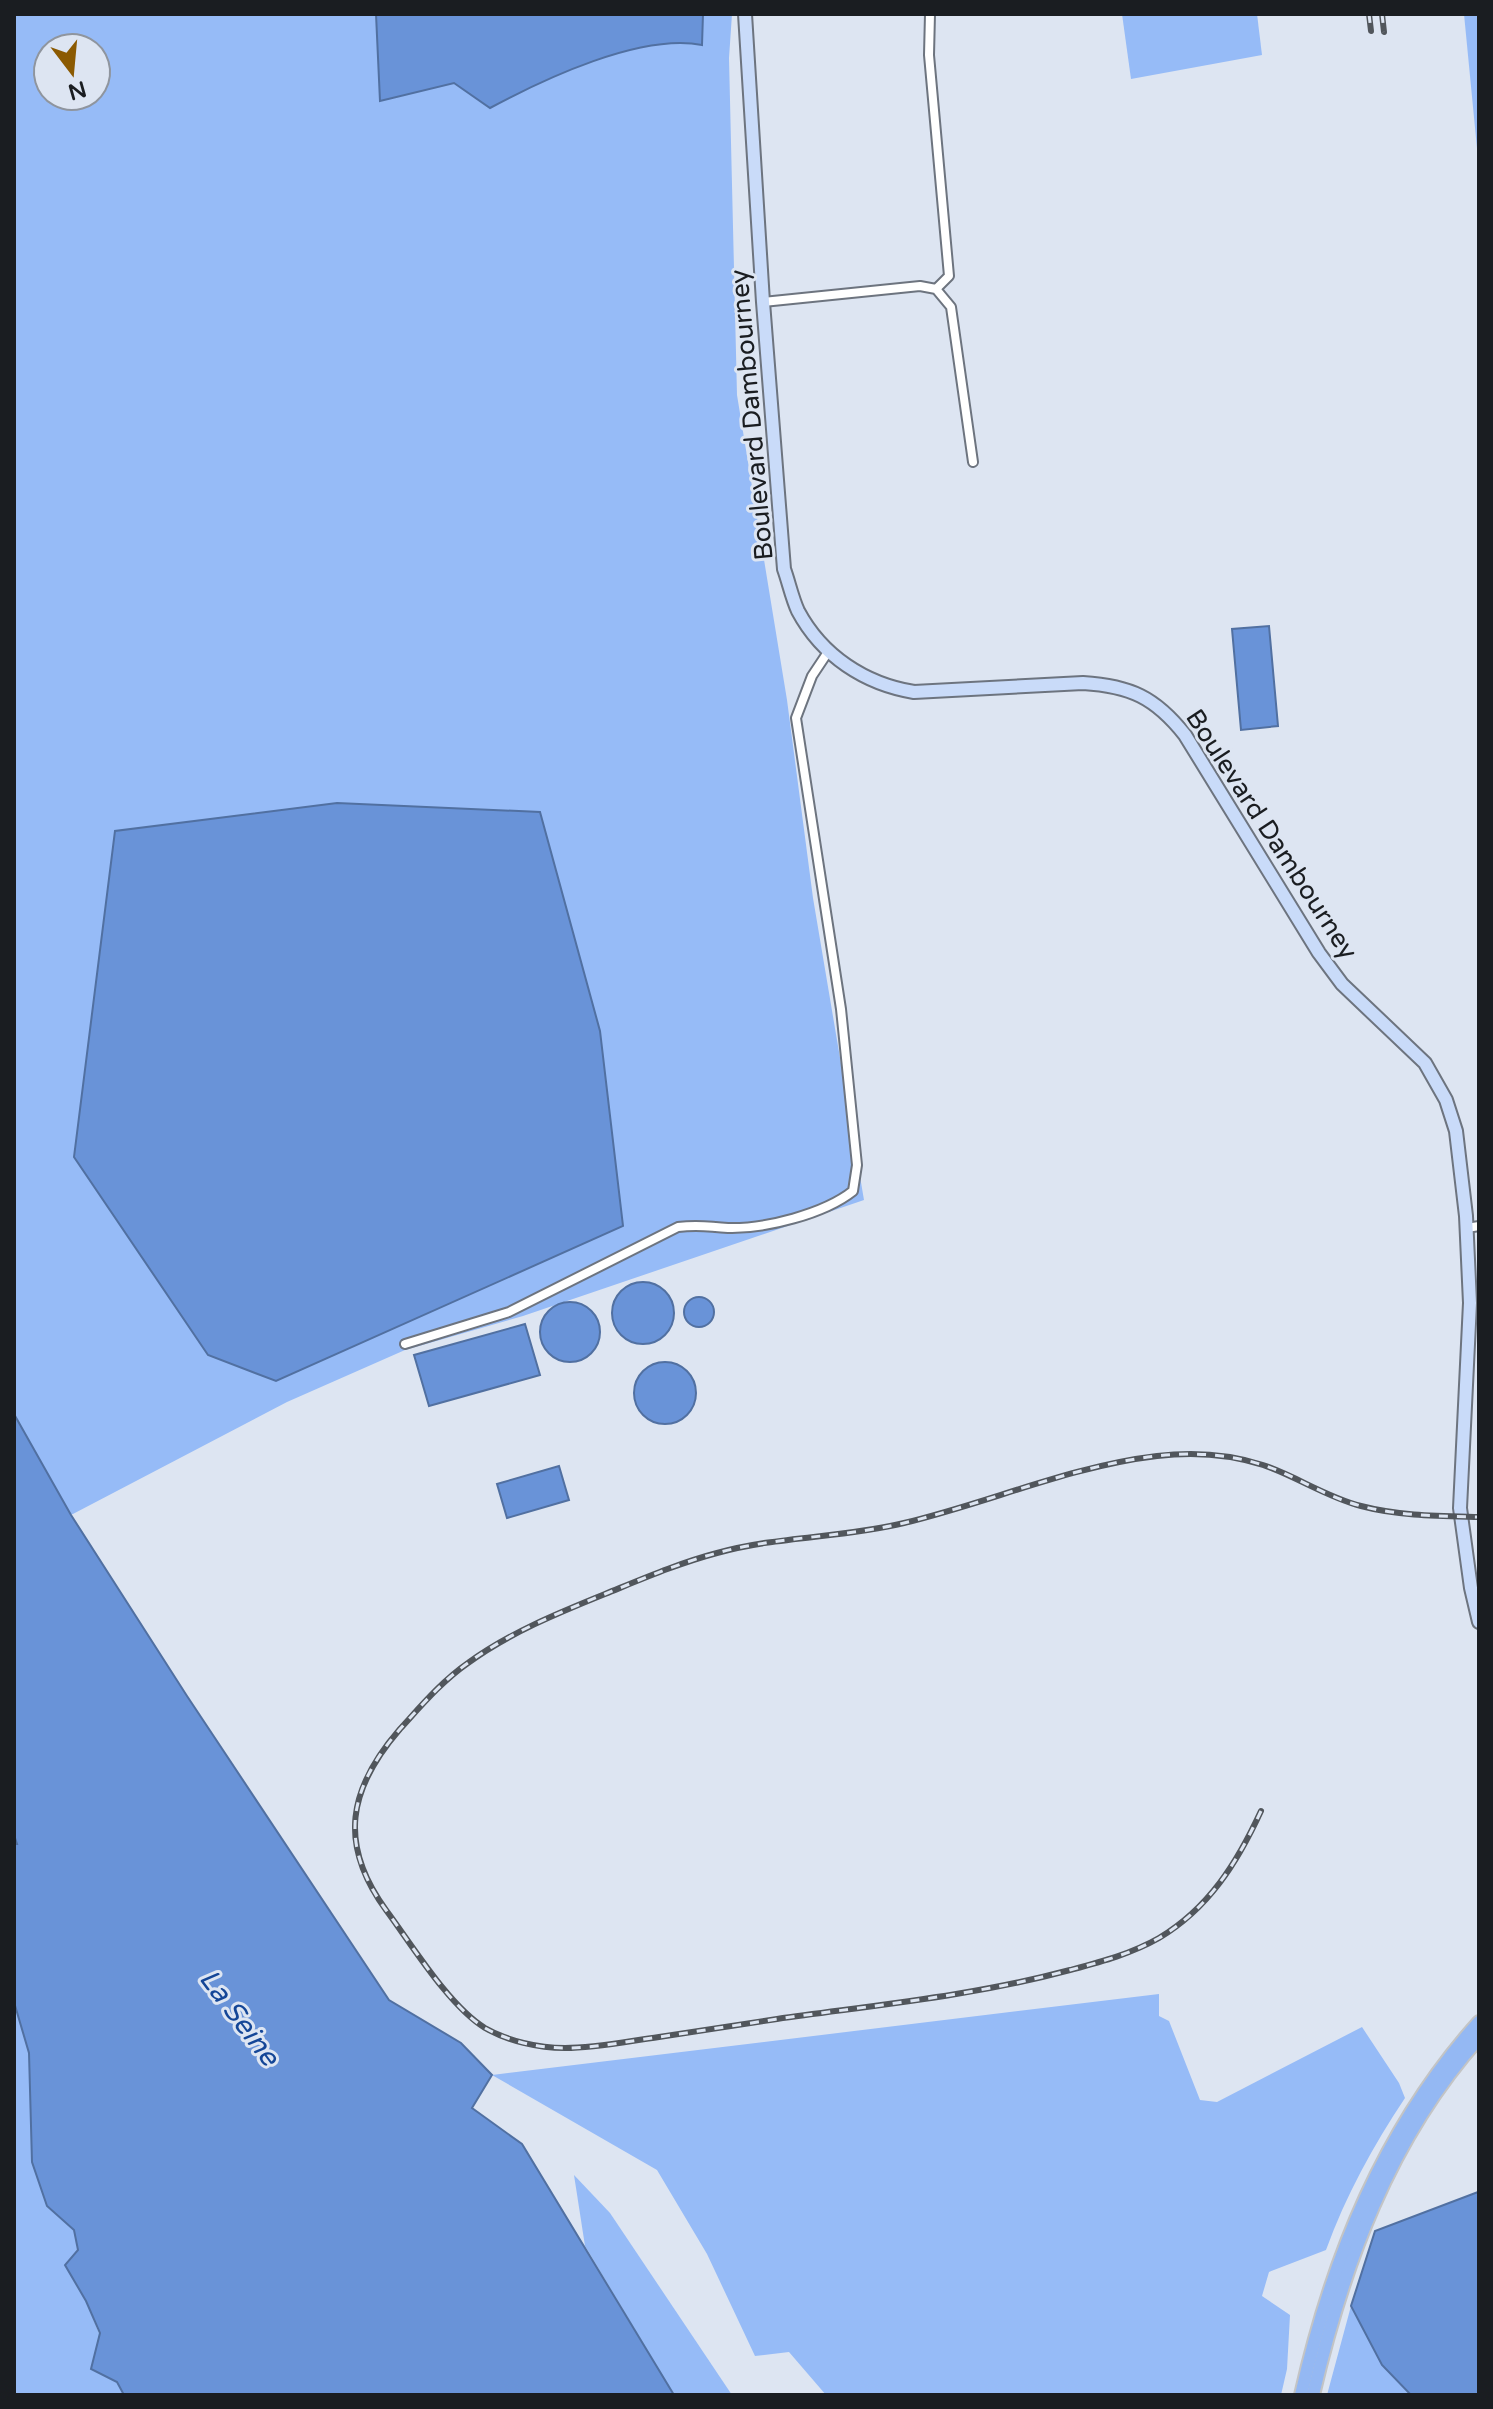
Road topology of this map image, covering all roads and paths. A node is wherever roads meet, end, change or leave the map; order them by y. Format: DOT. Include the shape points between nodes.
graph roads {
  1 [pos="745,14"];
  2 [pos="930,14"];
  3 [pos="936,289"];
  4 [pos="763,302"];
  5 [pos="973,462"];
  6 [pos="828,652"];
  7 [pos="1473,1227"];
  8 [pos="405,1344"];
  9 [pos="1479,1622"];
  10 [pos="1479,2022"];
  11 [pos="1479,2038"];
  12 [pos="1301,2395"];
  13 [pos="1313,2395"];
  1 -- 4 [label="street, Boulevard Dambourney"];
  2 -- 3 [label="street" via="949,276"];
  3 -- 4 [label="street" via="920,286"];
  3 -- 5 [label="street" via="951,307"];
  4 -- 6 [label="street, Boulevard Dambourney" via="784,569 797,608"];
  6 -- 7 [label="street, Boulevard Dambourney" via="874,682 904,691 1107,685 1132,691 1168,714 1319,953 1342,984 1408,1044 1437,1082 1456,1131"];
  6 -- 8 [label="street" via="796,718 841,1009 857,1165 853,1191 840,1202 752,1227 678,1227 509,1312"];
  7 -- 9 [label="street, Boulevard Dambourney" via="1460,1508"];
  10 -- 12 [label="main road" via="1425,2091 1375,2175 1340,2253"];
  11 -- 13 [label="main road" via="1427,2106 1368,2214 1341,2285"];
}
